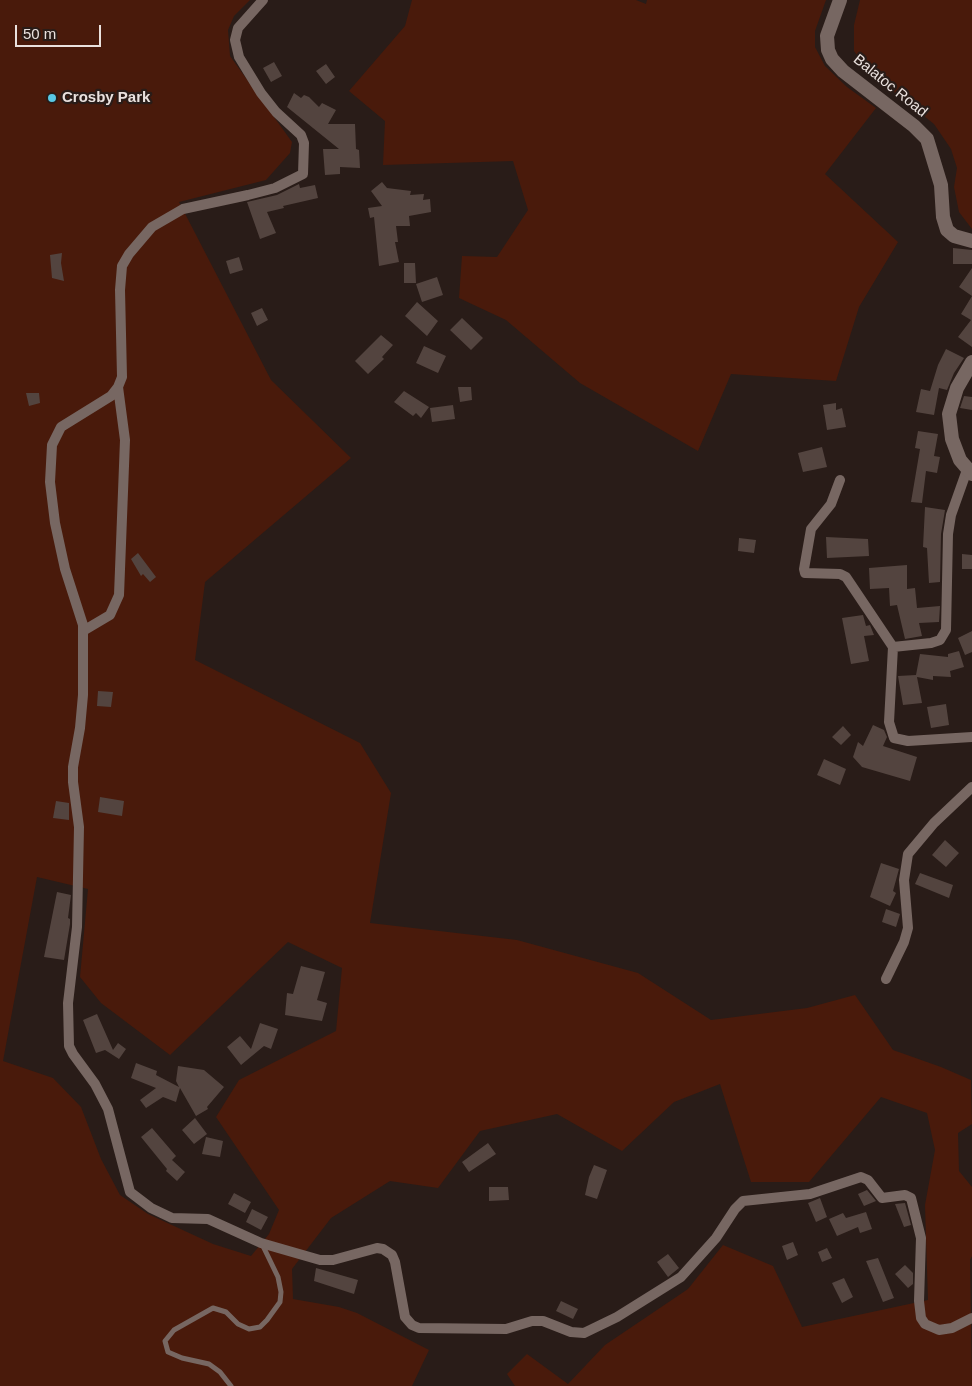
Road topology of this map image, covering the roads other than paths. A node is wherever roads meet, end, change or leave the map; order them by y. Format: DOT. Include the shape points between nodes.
graph roads {
  1 [pos="263,0"];
  2 [pos="840,0"];
  3 [pos="972,241"];
  4 [pos="972,362"];
  5 [pos="118,387"];
  6 [pos="970,472"];
  7 [pos="840,480"];
  8 [pos="83,631"];
  9 [pos="893,647"];
  10 [pos="972,737"];
  11 [pos="972,787"];
  12 [pos="886,979"];
  13 [pos="261,1243"];
  14 [pos="972,1318"];
  15 [pos="231,1386"];
  1 -- 5 [label="street" via="238,28 237,49 261,93 301,135 304,143 303,174 275,188 248,196 182,209 152,227 122,266 122,377"];
  2 -- 3 [label="main road, Balatoc Road" via="827,36 832,58 843,71 927,139 941,185 947,230 954,236"];
  4 -- 6 [label="main road" via="957,388 949,414 952,439 960,460"];
  5 -- 8 [label="street" via="125,440 120,595 110,615"];
  5 -- 8 [label="street" via="111,396 61,427 52,445 52,507 65,570"];
  6 -- 9 [label="street" via="951,515 948,534 946,630 940,640 931,643"];
  7 -- 9 [label="street" via="831,504 811,529 804,571 808,575 846,576"];
  8 -- 13 [label="street" via="82,695 73,767 79,827 77,927 68,1003 69,1046 108,1109 130,1192 151,1208 172,1218 208,1218"];
  9 -- 10 [label="street" via="889,722 894,738 908,741"];
  11 -- 12 [label="street" via="934,823 908,854 904,880 908,928"];
  13 -- 14 [label="street" via="320,1260 383,1249 392,1255 395,1262 405,1317 420,1328 506,1329 543,1321 571,1332 584,1332 618,1317 681,1277 743,1201 810,1194 861,1177 868,1180 882,1198 905,1195 911,1198 921,1238 919,1306 925,1324 939,1330 952,1328"];
  13 -- 15 [label="lane" via="278,1277 281,1292 280,1302 267,1320 260,1327 249,1329 238,1324 226,1312 213,1308 174,1330 164,1341 168,1352 209,1364"];
}
